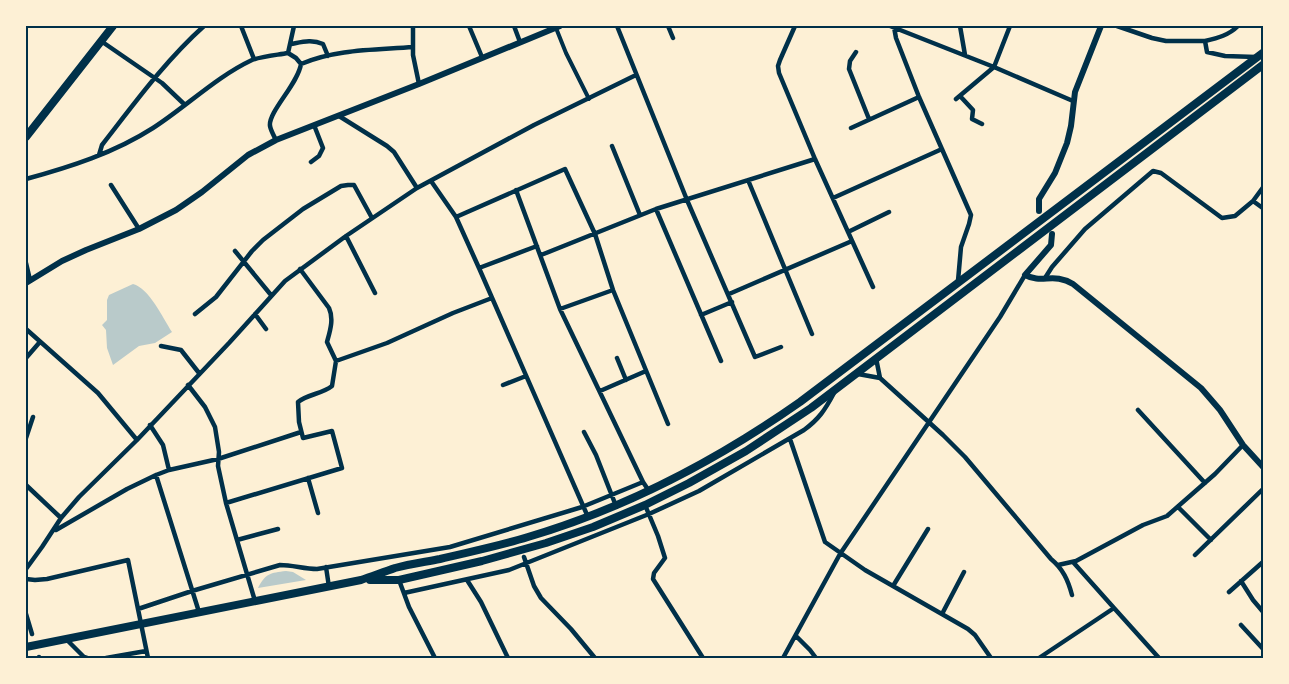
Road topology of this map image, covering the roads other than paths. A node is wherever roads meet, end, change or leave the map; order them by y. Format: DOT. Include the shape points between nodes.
graph roads {
  1 [pos="113,26"];
  2 [pos="204,26"];
  3 [pos="241,26"];
  4 [pos="294,26"];
  5 [pos="412,26"];
  6 [pos="470,26"];
  7 [pos="514,26"];
  8 [pos="558,26"];
  9 [pos="616,26"];
  10 [pos="668,26"];
  11 [pos="795,26"];
  12 [pos="893,26"];
  13 [pos="960,26"];
  14 [pos="1010,26"];
  15 [pos="1101,26"];
  16 [pos="1117,26"];
  17 [pos="1238,26"];
  18 [pos="674,38"];
  19 [pos="101,41"];
  20 [pos="1204,41"];
  21 [pos="520,42"];
  22 [pos="291,44"];
  23 [pos="413,47"];
  24 [pos="856,52"];
  25 [pos="288,53"];
  26 [pos="965,55"];
  27 [pos="328,56"];
  28 [pos="482,57"];
  29 [pos="254,59"];
  30 [pos="1261,62"];
  31 [pos="301,64"];
  32 [pos="994,67"];
  33 [pos="636,75"];
  34 [pos="154,78"];
  35 [pos="419,84"];
  36 [pos="919,97"];
  37 [pos="589,99"];
  38 [pos="1073,101"];
  39 [pos="184,104"];
  40 [pos="339,116"];
  41 [pos="869,119"];
  42 [pos="982,124"];
  43 [pos="314,125"];
  44 [pos="851,128"];
  45 [pos="26,137"];
  46 [pos="276,140"];
  47 [pos="612,146"];
  48 [pos="942,149"];
  49 [pos="99,156"];
  50 [pos="815,159"];
  51 [pos="311,162"];
  52 [pos="26,179"];
  53 [pos="748,180"];
  54 [pos="431,181"];
  55 [pos="111,185"];
  56 [pos="1263,186"];
  57 [pos="417,188"];
  58 [pos="516,190"];
  59 [pos="833,198"];
  60 [pos="687,200"];
  61 [pos="1253,201"];
  62 [pos="656,209"];
  63 [pos="1263,209"];
  64 [pos="1039,211"];
  65 [pos="889,212"];
  66 [pos="640,215"];
  67 [pos="456,217"];
  68 [pos="372,218"];
  69 [pos="139,229"];
  70 [pos="848,232"];
  71 [pos="595,234"];
  72 [pos="1052,234"];
  73 [pos="346,236"];
  74 [pos="852,241"];
  75 [pos="537,246"];
  76 [pos="236,251"];
  77 [pos="541,255"];
  78 [pos="244,262"];
  79 [pos="26,263"];
  80 [pos="479,268"];
  81 [pos="300,269"];
  82 [pos="785,269"];
  83 [pos="1025,275"];
  84 [pos="1045,278"];
  85 [pos="28,282"];
  86 [pos="958,283"];
  87 [pos="873,287"];
  88 [pos="613,290"];
  89 [pos="375,293"];
  90 [pos="729,294"];
  91 [pos="271,296"];
  92 [pos="492,298"];
  93 [pos="732,302"];
  94 [pos="560,309"];
  95 [pos="195,314"];
  96 [pos="255,314"];
  97 [pos="701,315"];
  98 [pos="26,329"];
  99 [pos="266,329"];
  100 [pos="812,334"];
  101 [pos="39,343"];
  102 [pos="161,346"];
  103 [pos="781,347"];
  104 [pos="26,358"];
  105 [pos="617,358"];
  106 [pos="876,358"];
  107 [pos="336,361"];
  108 [pos="721,361"];
  109 [pos="646,371"];
  110 [pos="199,373"];
  111 [pos="855,374"];
  112 [pos="526,376"];
  113 [pos="880,378"];
  114 [pos="626,380"];
  115 [pos="188,385"];
  116 [pos="503,385"];
  117 [pos="836,389"];
  118 [pos="600,391"];
  119 [pos="1138,410"];
  120 [pos="33,417"];
  121 [pos="929,422"];
  122 [pos="668,424"];
  123 [pos="150,425"];
  124 [pos="301,432"];
  125 [pos="584,432"];
  126 [pos="26,438"];
  127 [pos="790,439"];
  128 [pos="137,440"];
  129 [pos="1243,445"];
  130 [pos="746,451"];
  131 [pos="218,459"];
  132 [pos="752,460"];
  133 [pos="1263,468"];
  134 [pos="170,470"];
  135 [pos="156,475"];
  136 [pos="308,478"];
  137 [pos="643,482"];
  138 [pos="1205,483"];
  139 [pos="26,485"];
  140 [pos="1263,488"];
  141 [pos="649,491"];
  142 [pos="611,495"];
  143 [pos="226,503"];
  144 [pos="645,504"];
  145 [pos="616,506"];
  146 [pos="582,507"];
  147 [pos="1178,507"];
  148 [pos="318,513"];
  149 [pos="649,514"];
  150 [pos="588,517"];
  151 [pos="62,518"];
  152 [pos="593,526"];
  153 [pos="278,529"];
  154 [pos="928,529"];
  155 [pos="53,531"];
  156 [pos="596,536"];
  157 [pos="237,540"];
  158 [pos="1211,540"];
  159 [pos="451,552"];
  160 [pos="840,554"];
  161 [pos="1195,555"];
  162 [pos="524,557"];
  163 [pos="1263,561"];
  164 [pos="1073,562"];
  165 [pos="526,564"];
  166 [pos="1058,565"];
  167 [pos="326,567"];
  168 [pos="26,568"];
  169 [pos="964,572"];
  170 [pos="248,575"];
  171 [pos="26,579"];
  172 [pos="361,580"];
  173 [pos="399,580"];
  174 [pos="467,580"];
  175 [pos="1241,581"];
  176 [pos="893,586"];
  177 [pos="329,587"];
  178 [pos="192,591"];
  179 [pos="1229,592"];
  180 [pos="404,593"];
  181 [pos="1072,595"];
  182 [pos="255,601"];
  183 [pos="1114,608"];
  184 [pos="138,609"];
  185 [pos="199,612"];
  186 [pos="1263,613"];
  187 [pos="26,614"];
  188 [pos="942,614"];
  189 [pos="140,624"];
  190 [pos="1241,625"];
  191 [pos="32,634"];
  192 [pos="796,636"];
  193 [pos="66,639"];
  194 [pos="26,647"];
  195 [pos="1263,650"];
  196 [pos="146,651"];
  197 [pos="87,658"];
  198 [pos="106,658"];
  199 [pos="148,658"];
  200 [pos="435,658"];
  201 [pos="508,658"];
  202 [pos="595,658"];
  203 [pos="703,658"];
  204 [pos="783,658"];
  205 [pos="816,658"];
  206 [pos="991,658"];
  207 [pos="1040,658"];
  208 [pos="1159,658"];
  1 -- 19 [label="main road"];
  2 -- 34 [label="street"];
  3 -- 29 [label="street"];
  4 -- 22 [label="street"];
  5 -- 23 [label="street"];
  6 -- 28 [label="street"];
  7 -- 21 [label="street"];
  8 -- 21 [label="street"];
  8 -- 37 [label="street" via="566,53"];
  9 -- 33 [label="street"];
  10 -- 18 [label="street"];
  11 -- 50 [label="street" via="778,66"];
  12 -- 26 [label="street"];
  12 -- 36 [label="street"];
  13 -- 26 [label="street"];
  14 -- 32 [label="street"];
  15 -- 38 [label="street"];
  16 -- 20 [label="street" via="1166,41"];
  17 -- 20 [label="street" via="1220,38"];
  19 -- 34 [label="street"];
  19 -- 45 [label="main road"];
  20 -- 30 [label="street" via="1207,52"];
  21 -- 28 [label="street"];
  22 -- 25 [label="street"];
  22 -- 27 [label="street" via="313,40 323,44"];
  23 -- 27 [label="street"];
  23 -- 35 [label="street"];
  24 -- 41 [label="street" via="849,69"];
  25 -- 29 [label="street"];
  25 -- 31 [label="street"];
  26 -- 32 [label="street"];
  27 -- 31 [label="street"];
  28 -- 35 [label="street"];
  29 -- 39 [label="street"];
  30 -- 86 [label="highway"];
  30 -- 106 [label="highway"];
  31 -- 46 [label="street" via="295,82 271,118"];
  32 -- 38 [label="street"];
  32 -- 42 [label="street" via="958,98 973,110 972,119"];
  33 -- 37 [label="street"];
  33 -- 60 [label="street"];
  34 -- 39 [label="street"];
  34 -- 49 [label="street" via="102,145"];
  35 -- 40 [label="street"];
  36 -- 41 [label="street"];
  36 -- 48 [label="street"];
  37 -- 54 [label="street"];
  38 -- 64 [label="street" via="1067,143 1039,199"];
  39 -- 49 [label="street" via="155,127"];
  40 -- 43 [label="street"];
  40 -- 57 [label="street" via="394,152"];
  41 -- 44 [label="street"];
  43 -- 46 [label="street"];
  43 -- 51 [label="street" via="323,148"];
  46 -- 69 [label="street" via="248,155 176,210"];
  47 -- 66 [label="street"];
  48 -- 59 [label="street"];
  48 -- 86 [label="street" via="970,215 961,247"];
  49 -- 52 [label="street"];
  50 -- 53 [label="street"];
  50 -- 59 [label="street"];
  53 -- 60 [label="street"];
  53 -- 82 [label="street"];
  54 -- 57 [label="street"];
  54 -- 67 [label="street"];
  55 -- 69 [label="street"];
  56 -- 61 [label="street"];
  57 -- 68 [label="street"];
  58 -- 67 [label="street"];
  58 -- 71 [label="street" via="565,169"];
  58 -- 75 [label="street"];
  59 -- 70 [label="street"];
  60 -- 62 [label="street"];
  60 -- 90 [label="street"];
  61 -- 63 [label="street"];
  61 -- 84 [label="street" via="1235,216 1222,218 1153,171 1085,229"];
  62 -- 66 [label="street"];
  62 -- 97 [label="street"];
  65 -- 70 [label="street"];
  66 -- 71 [label="street"];
  67 -- 80 [label="street"];
  68 -- 73 [label="street"];
  68 -- 78 [label="street" via="354,186 341,186 275,230"];
  69 -- 85 [label="street" via="62,261"];
  70 -- 74 [label="street"];
  71 -- 77 [label="street"];
  71 -- 88 [label="street"];
  72 -- 83 [label="street" via="1051,245"];
  73 -- 81 [label="street"];
  73 -- 89 [label="street"];
  74 -- 82 [label="street"];
  74 -- 87 [label="street"];
  75 -- 77 [label="street"];
  75 -- 80 [label="street"];
  76 -- 78 [label="street"];
  77 -- 94 [label="street"];
  78 -- 91 [label="street"];
  78 -- 95 [label="street" via="216,297"];
  79 -- 85 [label="street"];
  80 -- 92 [label="street"];
  81 -- 91 [label="street"];
  81 -- 107 [label="street" via="329,308 327,342"];
  82 -- 90 [label="street"];
  82 -- 100 [label="street"];
  83 -- 84 [label="street"];
  83 -- 121 [label="street"];
  84 -- 129 [label="street" via="1060,278 1073,284 1200,388 1221,410"];
  86 -- 141 [label="highway" via="758,432"];
  88 -- 94 [label="street"];
  88 -- 109 [label="street"];
  90 -- 93 [label="street"];
  91 -- 96 [label="street"];
  92 -- 107 [label="street"];
  92 -- 112 [label="street"];
  93 -- 97 [label="street"];
  93 -- 103 [label="street" via="755,357"];
  94 -- 118 [label="street"];
  96 -- 99 [label="street"];
  96 -- 110 [label="street"];
  97 -- 108 [label="street"];
  98 -- 101 [label="street"];
  101 -- 104 [label="street"];
  101 -- 128 [label="street" via="98,393"];
  102 -- 110 [label="street" via="181,350"];
  105 -- 114 [label="street"];
  106 -- 111 [label="highway"];
  106 -- 113 [label="street"];
  107 -- 124 [label="street" via="332,386 298,402"];
  109 -- 114 [label="street"];
  109 -- 122 [label="street"];
  110 -- 115 [label="street"];
  111 -- 113 [label="street"];
  111 -- 117 [label="highway"];
  112 -- 116 [label="street"];
  112 -- 146 [label="street"];
  113 -- 121 [label="street"];
  114 -- 118 [label="street"];
  115 -- 123 [label="street"];
  115 -- 131 [label="street" via="215,427"];
  117 -- 127 [label="street" via="816,421"];
  117 -- 130 [label="highway"];
  118 -- 137 [label="street"];
  119 -- 138 [label="street"];
  120 -- 126 [label="street"];
  121 -- 160 [label="street"];
  121 -- 166 [label="street" via="965,457"];
  123 -- 128 [label="street"];
  123 -- 134 [label="street" via="163,445"];
  124 -- 131 [label="street"];
  124 -- 136 [label="street" via="303,438 332,431 342,468"];
  125 -- 142 [label="street"];
  127 -- 132 [label="street"];
  127 -- 160 [label="street" via="825,542"];
  128 -- 151 [label="street"];
  129 -- 133 [label="street"];
  129 -- 138 [label="street"];
  130 -- 132 [label="street"];
  130 -- 144 [label="highway"];
  131 -- 134 [label="street"];
  131 -- 143 [label="street"];
  132 -- 149 [label="street"];
  134 -- 135 [label="street"];
  135 -- 155 [label="street"];
  135 -- 178 [label="street"];
  136 -- 143 [label="street"];
  136 -- 148 [label="street"];
  137 -- 141 [label="street"];
  137 -- 142 [label="street"];
  138 -- 147 [label="street"];
  139 -- 151 [label="street"];
  140 -- 158 [label="street"];
  141 -- 145 [label="highway"];
  142 -- 145 [label="street"];
  142 -- 146 [label="street"];
  143 -- 157 [label="street"];
  144 -- 149 [label="street"];
  144 -- 152 [label="highway"];
  145 -- 150 [label="highway"];
  146 -- 150 [label="street"];
  146 -- 159 [label="street"];
  147 -- 158 [label="street"];
  147 -- 164 [label="street" via="1159,521 1143,525"];
  149 -- 156 [label="street"];
  149 -- 203 [label="street" via="665,558 653,579"];
  150 -- 159 [label="highway" via="517,540"];
  151 -- 155 [label="street"];
  152 -- 156 [label="street"];
  152 -- 173 [label="highway" via="530,548"];
  153 -- 157 [label="street"];
  154 -- 176 [label="street"];
  155 -- 168 [label="street"];
  156 -- 165 [label="street"];
  157 -- 170 [label="street"];
  158 -- 161 [label="street"];
  159 -- 167 [label="street"];
  159 -- 172 [label="highway"];
  160 -- 176 [label="street"];
  160 -- 192 [label="street"];
  162 -- 165 [label="street"];
  163 -- 175 [label="street"];
  164 -- 166 [label="street"];
  164 -- 183 [label="street"];
  165 -- 174 [label="street"];
  165 -- 202 [label="street" via="541,598"];
  166 -- 181 [label="street"];
  167 -- 170 [label="street" via="280,565"];
  167 -- 177 [label="street"];
  169 -- 188 [label="street"];
  170 -- 178 [label="street"];
  170 -- 182 [label="street"];
  171 -- 184 [label="street" via="47,579 128,560"];
  172 -- 173 [label="highway"];
  172 -- 177 [label="highway"];
  173 -- 180 [label="street"];
  174 -- 180 [label="street"];
  174 -- 201 [label="street"];
  175 -- 179 [label="street"];
  175 -- 186 [label="street"];
  176 -- 188 [label="street"];
  177 -- 182 [label="highway"];
  178 -- 184 [label="street"];
  178 -- 185 [label="street"];
  180 -- 200 [label="street"];
  182 -- 185 [label="highway"];
  183 -- 207 [label="street"];
  183 -- 208 [label="street"];
  184 -- 189 [label="street"];
  185 -- 189 [label="highway"];
  187 -- 191 [label="street"];
  188 -- 206 [label="street" via="975,634"];
  189 -- 193 [label="highway"];
  189 -- 196 [label="street"];
  190 -- 195 [label="street"];
  192 -- 204 [label="street"];
  192 -- 205 [label="street"];
  193 -- 194 [label="highway"];
  193 -- 197 [label="street"];
  196 -- 198 [label="street"];
  196 -- 199 [label="street"];
}
